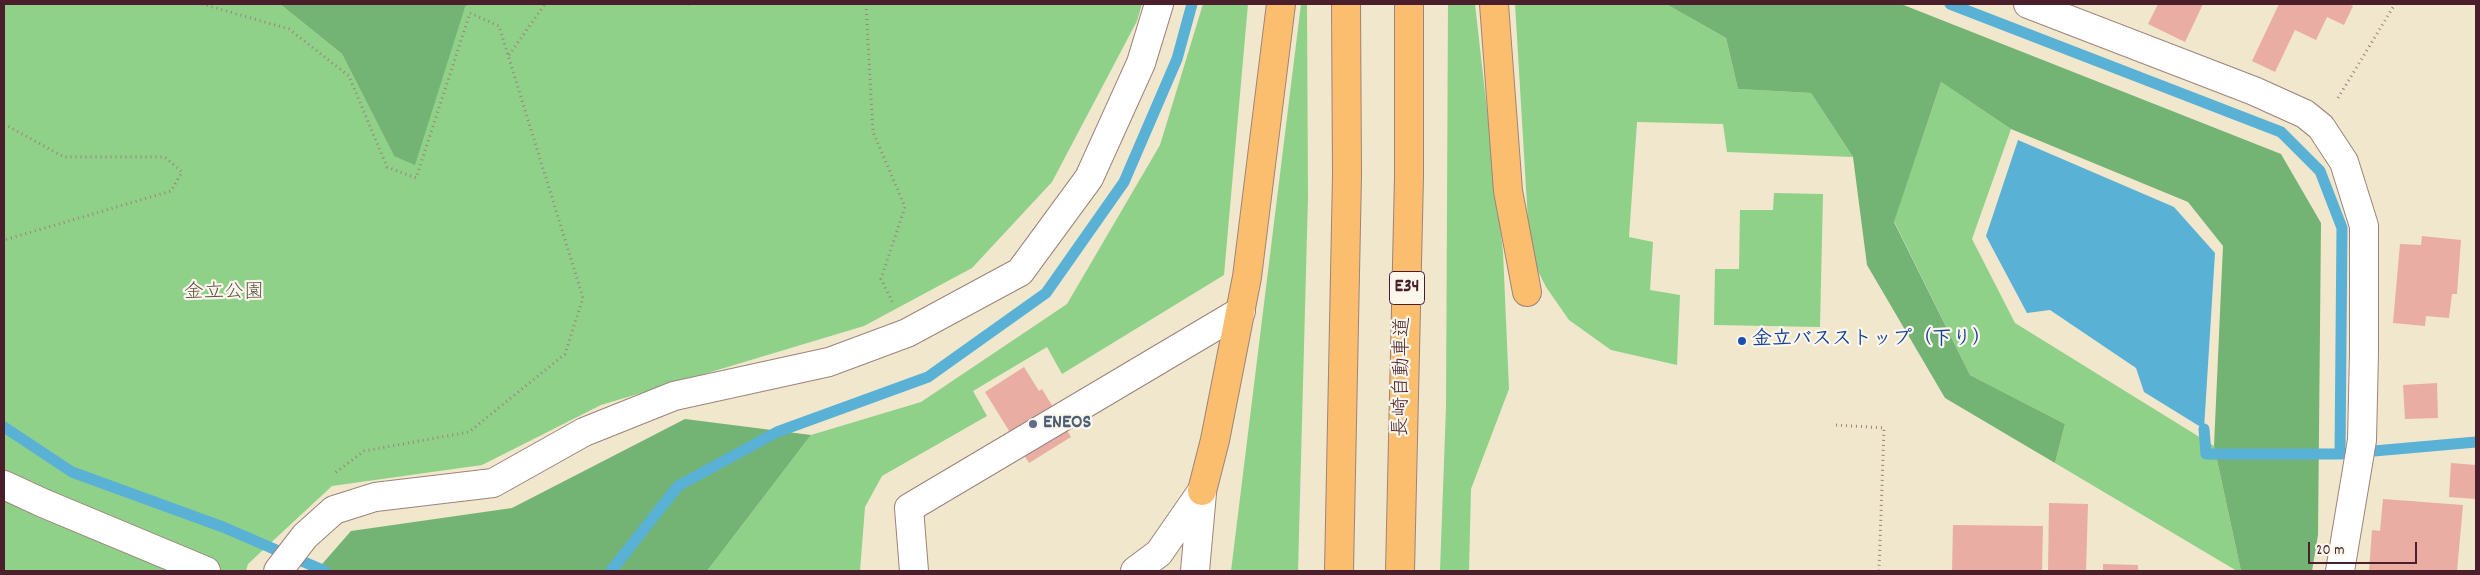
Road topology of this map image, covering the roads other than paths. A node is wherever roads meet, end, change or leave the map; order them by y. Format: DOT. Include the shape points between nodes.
graph roads {
  1 [pos="1159,4"];
  2 [pos="1281,4"];
  3 [pos="1346,4"];
  4 [pos="1409,4"];
  5 [pos="1494,4"];
  6 [pos="2028,4"];
  7 [pos="1526,292"];
  8 [pos="1241,311"];
  9 [pos="4,485"];
  10 [pos="1202,491"];
  11 [pos="206,571"];
  12 [pos="278,571"];
  13 [pos="914,571"];
  14 [pos="1136,571"];
  15 [pos="1195,571"];
  16 [pos="1339,571"];
  17 [pos="1400,571"];
  18 [pos="2340,571"];
  1 -- 12 [label="street" via="1141,63 1089,178 1020,272 907,333 829,362 674,396 584,432 492,483 376,497 334,510 305,536"];
  2 -- 8 [label="highway"];
  3 -- 16 [label="highway" via="1347,174"];
  4 -- 17 [label="highway, 長崎自動車道 / E34" via="1409,185"];
  5 -- 7 [label="highway" via="1508,191"];
  6 -- 18 [label="street" via="2254,91 2305,114 2322,127 2344,162 2364,226 2362,440"];
  8 -- 10 [label="highway"];
  8 -- 13 [label="street" via="909,508"];
  9 -- 11 [label="street"];
  10 -- 14 [label="street" via="1159,553"];
  10 -- 15 [label="street"];
}
